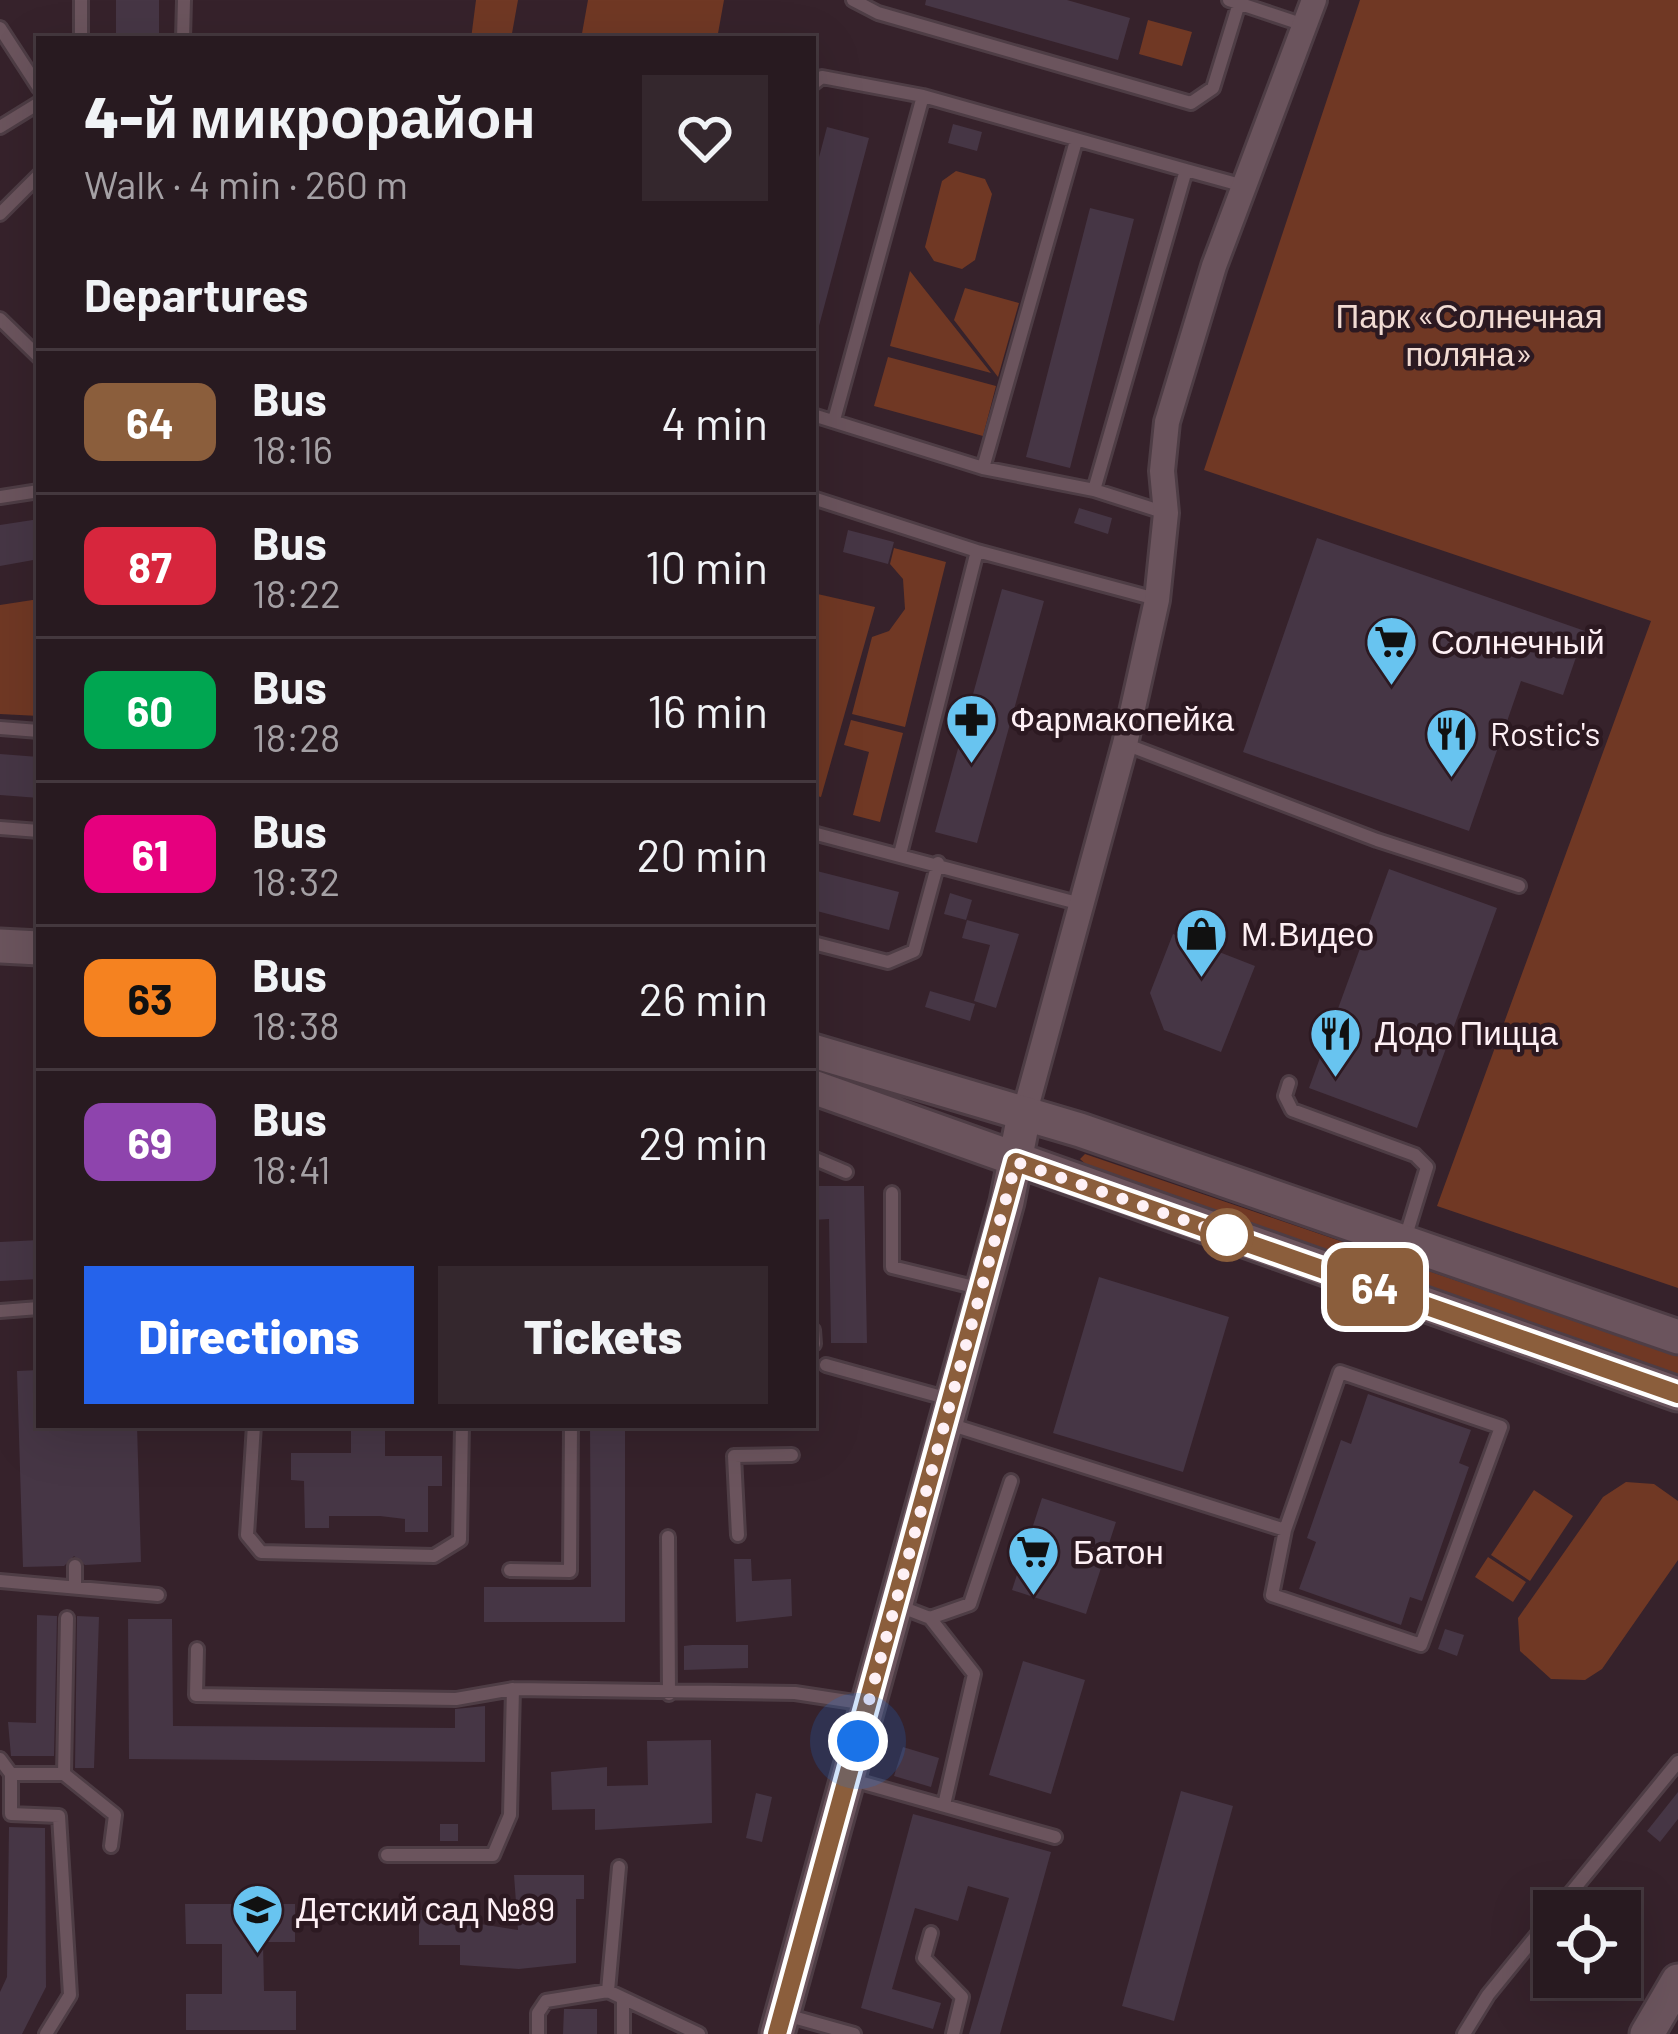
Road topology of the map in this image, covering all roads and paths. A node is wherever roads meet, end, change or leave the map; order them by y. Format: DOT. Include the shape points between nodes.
graph roads {
  1 [pos="81,0"];
  2 [pos="184,0"];
  3 [pos="853,0"];
  4 [pos="1313,0"];
  5 [pos="1236,1"];
  6 [pos="1304,25"];
  7 [pos="0,28"];
  8 [pos="82,36"];
  9 [pos="183,36"];
  10 [pos="816,82"];
  11 [pos="36,83"];
  12 [pos="923,96"];
  13 [pos="36,105"];
  14 [pos="0,127"];
  15 [pos="1076,141"];
  16 [pos="1186,170"];
  17 [pos="36,178"];
  18 [pos="1244,186"];
  19 [pos="0,214"];
  20 [pos="0,319"];
  21 [pos="36,354"];
  22 [pos="816,416"];
  23 [pos="834,420"];
  24 [pos="983,468"];
  25 [pos="36,490"];
  26 [pos="1094,490"];
  27 [pos="0,496"];
  28 [pos="816,499"];
  29 [pos="1166,513"];
  30 [pos="977,551"];
  31 [pos="1157,600"];
  32 [pos="0,728"];
  33 [pos="36,731"];
  34 [pos="1125,744"];
  35 [pos="0,828"];
  36 [pos="36,831"];
  37 [pos="816,834"];
  38 [pos="900,854"];
  39 [pos="938,863"];
  40 [pos="1519,886"];
  41 [pos="1081,904"];
  42 [pos="816,944"];
  43 [pos="0,946"];
  44 [pos="36,948"];
  45 [pos="816,1052"];
  46 [pos="1289,1082"];
  47 [pos="816,1088"];
  48 [pos="1024,1115"];
  49 [pos="816,1159"];
  50 [pos="1016,1162"];
  51 [pos="846,1172"];
  52 [pos="892,1193"];
  53 [pos="1404,1242"];
  54 [pos="982,1289"];
  55 [pos="36,1308"];
  56 [pos="0,1311"];
  57 [pos="1678,1337"];
  58 [pos="826,1365"];
  59 [pos="1678,1394"];
  60 [pos="946,1411"];
  61 [pos="254,1428"];
  62 [pos="462,1428"];
  63 [pos="571,1428"];
  64 [pos="792,1455"];
  65 [pos="1011,1481"];
  66 [pos="1286,1530"];
  67 [pos="738,1535"];
  68 [pos="668,1537"];
  69 [pos="75,1566"];
  70 [pos="511,1570"];
  71 [pos="0,1581"];
  72 [pos="75,1586"];
  73 [pos="158,1595"];
  74 [pos="896,1605"];
  75 [pos="67,1618"];
  76 [pos="930,1618"];
  77 [pos="197,1649"];
  78 [pos="513,1689"];
  79 [pos="669,1694"];
  80 [pos="868,1704"];
  81 [pos="0,1759"];
  82 [pos="1678,1762"];
  83 [pos="11,1774"];
  84 [pos="64,1774"];
  85 [pos="848,1778"];
  86 [pos="944,1805"];
  87 [pos="1055,1837"];
  88 [pos="111,1846"];
  89 [pos="387,1855"];
  90 [pos="620,1867"];
  91 [pos="1573,1890"];
  92 [pos="931,1933"];
  93 [pos="1533,1939"];
  94 [pos="1676,1987"];
  95 [pos="608,1991"];
  96 [pos="623,1999"];
  97 [pos="780,2024"];
  98 [pos="46,2034"];
  99 [pos="538,2034"];
  100 [pos="622,2034"];
  101 [pos="699,2034"];
  102 [pos="854,2034"];
  103 [pos="953,2034"];
  104 [pos="1464,2034"];
  105 [pos="1647,2034"];
  1 -- 8 [label="lane"];
  2 -- 9 [label="lane"];
  3 -- 5 [label="lane" via="1191,103 1213,88"];
  4 -- 6 [label="street"];
  5 -- 6 [label="lane"];
  6 -- 18 [label="street"];
  7 -- 11 [label="lane"];
  10 -- 12 [label="lane"];
  12 -- 15 [label="lane"];
  12 -- 23 [label="lane"];
  13 -- 14 [label="lane"];
  15 -- 16 [label="lane"];
  15 -- 24 [label="lane"];
  16 -- 18 [label="lane"];
  16 -- 26 [label="lane"];
  17 -- 19 [label="lane"];
  18 -- 29 [label="street" via="1167,422"];
  20 -- 21 [label="lane"];
  22 -- 23 [label="lane"];
  23 -- 24 [label="lane"];
  24 -- 26 [label="lane"];
  25 -- 27 [label="lane"];
  26 -- 29 [label="lane"];
  28 -- 30 [label="lane"];
  29 -- 31 [label="street"];
  30 -- 31 [label="lane"];
  30 -- 38 [label="lane"];
  31 -- 34 [label="street"];
  32 -- 33 [label="lane"];
  34 -- 40 [label="lane"];
  34 -- 41 [label="street"];
  35 -- 36 [label="lane"];
  37 -- 38 [label="lane"];
  38 -- 39 [label="lane"];
  39 -- 41 [label="lane"];
  39 -- 42 [label="lane" via="914,951 888,962"];
  41 -- 48 [label="street"];
  43 -- 44 [label="main road"];
  45 -- 48 [label="main road"];
  46 -- 53 [label="lane" via="1292,1110 1415,1155 1427,1167"];
  47 -- 50 [label="main road"];
  48 -- 50 [label="main road"];
  48 -- 53 [label="main road"];
  49 -- 51 [label="lane"];
  50 -- 54 [label="main road"];
  50 -- 59 [label="main road"];
  52 -- 54 [label="lane" via="892,1267"];
  53 -- 57 [label="main road"];
  54 -- 60 [label="main road"];
  55 -- 56 [label="lane"];
  58 -- 60 [label="lane"];
  60 -- 66 [label="lane"];
  60 -- 74 [label="main road"];
  61 -- 62 [label="lane" via="247,1535 262,1552 434,1556 460,1540"];
  63 -- 70 [label="lane" via="570,1571"];
  64 -- 67 [label="lane" via="734,1456"];
  65 -- 76 [label="lane" via="970,1604"];
  66 -- 66 [label="lane" via="1340,1372 1501,1427 1421,1645 1272,1595"];
  68 -- 79 [label="lane"];
  69 -- 72 [label="lane"];
  71 -- 72 [label="lane"];
  72 -- 73 [label="lane"];
  74 -- 76 [label="lane"];
  74 -- 80 [label="main road"];
  75 -- 84 [label="lane"];
  76 -- 86 [label="lane" via="974,1674"];
  77 -- 78 [label="lane" via="196,1694 456,1699"];
  78 -- 79 [label="lane"];
  78 -- 89 [label="lane" via="510,1814 493,1855"];
  79 -- 80 [label="lane" via="795,1693"];
  80 -- 85 [label="main road"];
  81 -- 83 [label="lane"];
  82 -- 91 [label="lane"];
  83 -- 84 [label="lane"];
  83 -- 98 [label="lane" via="11,1814 59,1816 70,1995"];
  84 -- 88 [label="lane" via="115,1815"];
  85 -- 86 [label="lane"];
  85 -- 97 [label="main road"];
  86 -- 87 [label="lane"];
  90 -- 95 [label="lane"];
  92 -- 103 [label="lane" via="924,1958 962,1997"];
  93 -- 104 [label="lane"];
  94 -- 105 [label="main road"];
  95 -- 96 [label="lane"];
  95 -- 99 [label="lane" via="546,2001"];
  96 -- 100 [label="lane"];
  96 -- 101 [label="lane"];
  97 -- 102 [label="lane"];
}
